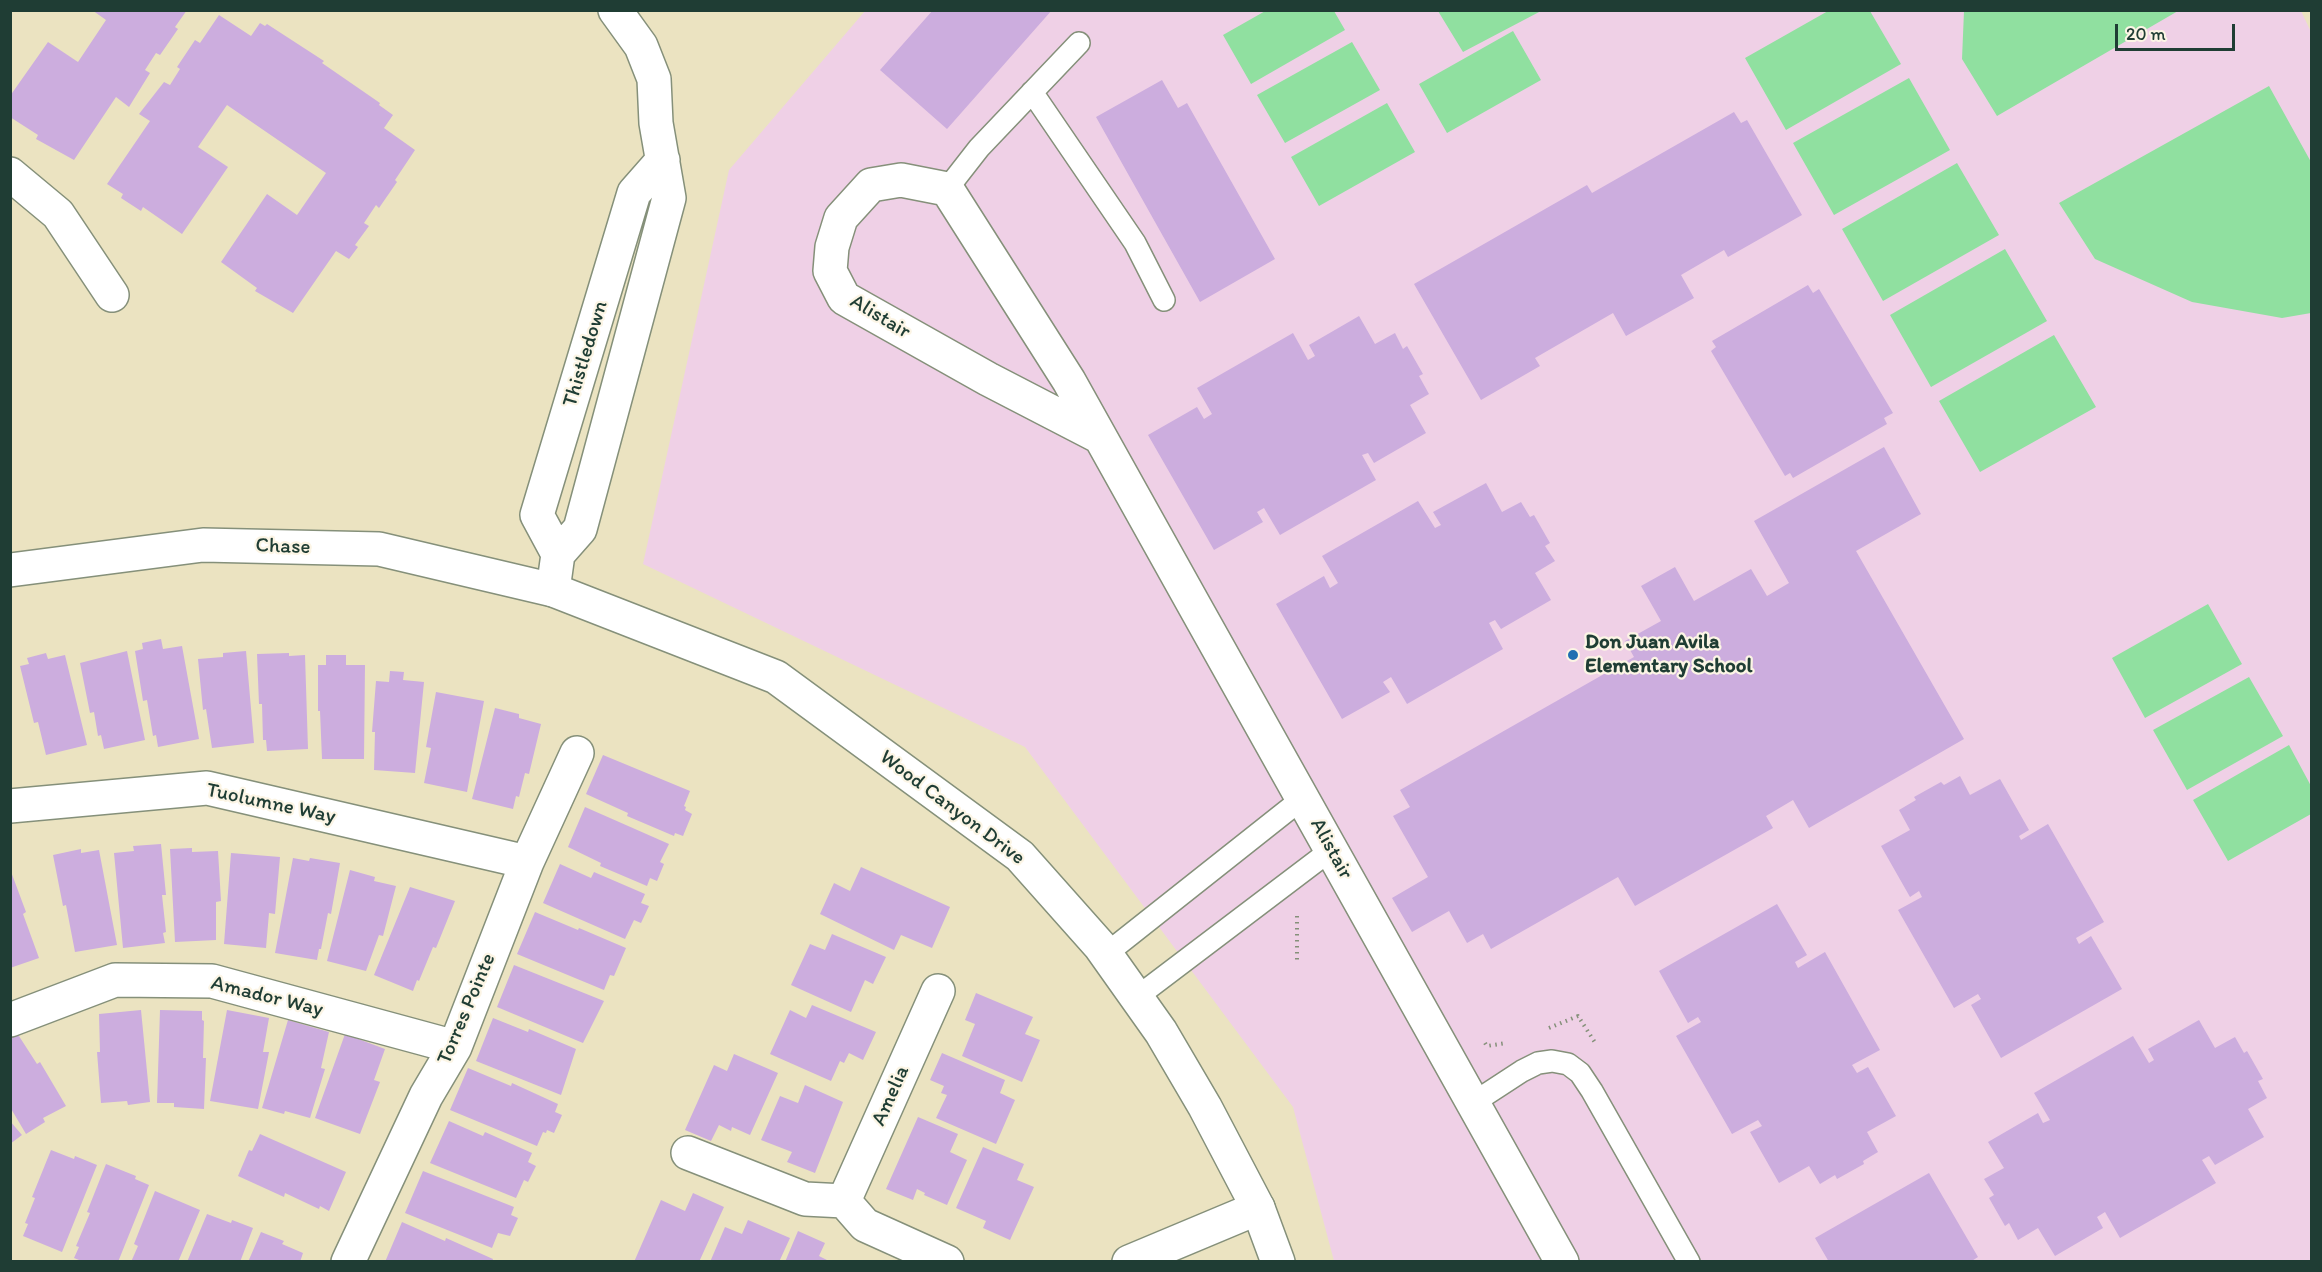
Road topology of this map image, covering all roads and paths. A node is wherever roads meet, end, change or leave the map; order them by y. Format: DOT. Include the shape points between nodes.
graph roads {
  1 [pos="615,10"];
  2 [pos="1079,43"];
  3 [pos="1032,92"];
  4 [pos="663,160"];
  5 [pos="10,174"];
  6 [pos="946,189"];
  7 [pos="112,295"];
  8 [pos="1164,300"];
  9 [pos="1100,437"];
  10 [pos="558,554"];
  11 [pos="10,570"];
  12 [pos="553,590"];
  13 [pos="577,753"];
  14 [pos="1303,798"];
  15 [pos="10,806"];
  16 [pos="1331,850"];
  17 [pos="527,862"];
  18 [pos="1297,910"];
  19 [pos="1106,954"];
  20 [pos="1297,963"];
  21 [pos="938,991"];
  22 [pos="1137,997"];
  23 [pos="10,1020"];
  24 [pos="455,1047"];
  25 [pos="1473,1103"];
  26 [pos="687,1153"];
  27 [pos="844,1201"];
  28 [pos="1258,1208"];
  29 [pos="348,1262"];
  30 [pos="947,1262"];
  31 [pos="1129,1262"];
  32 [pos="1278,1262"];
  33 [pos="1562,1262"];
  34 [pos="1689,1262"];
  1 -- 4 [label="street, Thistledown" via="641,46 654,79"];
  2 -- 3 [label="lane"];
  3 -- 6 [label="lane"];
  3 -- 8 [label="lane" via="1135,243"];
  4 -- 10 [label="street, Thistledown" via="669,198 580,529"];
  4 -- 10 [label="street, Thistledown" via="634,193 537,515"];
  5 -- 7 [label="street" via="58,214"];
  6 -- 9 [label="street, Alistair"];
  6 -- 9 [label="street, Alistair" via="901,180 871,185 841,218 832,247 830,271 844,298"];
  9 -- 14 [label="street, Alistair"];
  10 -- 12 [label="street"];
  11 -- 12 [label="street, Chase" via="203,545 379,549"];
  12 -- 19 [label="street, Wood Canyon Drive" via="776,676 1020,856"];
  13 -- 17 [label="street, Torres Pointe"];
  14 -- 16 [label="street, Alistair"];
  14 -- 19 [label="lane"];
  15 -- 17 [label="street, Tuolumne Way" via="207,788"];
  16 -- 22 [label="lane"];
  16 -- 25 [label="street, Alistair"];
  17 -- 24 [label="street, Torres Pointe"];
  18 -- 20 [label="path"];
  19 -- 22 [label="street, Wood Canyon Drive"];
  21 -- 27 [label="street, Amelia"];
  22 -- 28 [label="street, Wood Canyon Drive" via="1206,1107"];
  23 -- 24 [label="street, Amador Way" via="115,980 212,981"];
  24 -- 29 [label="street, Torres Pointe" via="426,1096"];
  25 -- 33 [label="street, Alistair"];
  25 -- 34 [label="lane" via="1538,1064 1568,1064 1592,1091"];
  26 -- 27 [label="street" via="805,1199"];
  27 -- 30 [label="street" via="865,1225"];
  28 -- 31 [label="street"];
  28 -- 32 [label="street, Wood Canyon Drive"];
}
